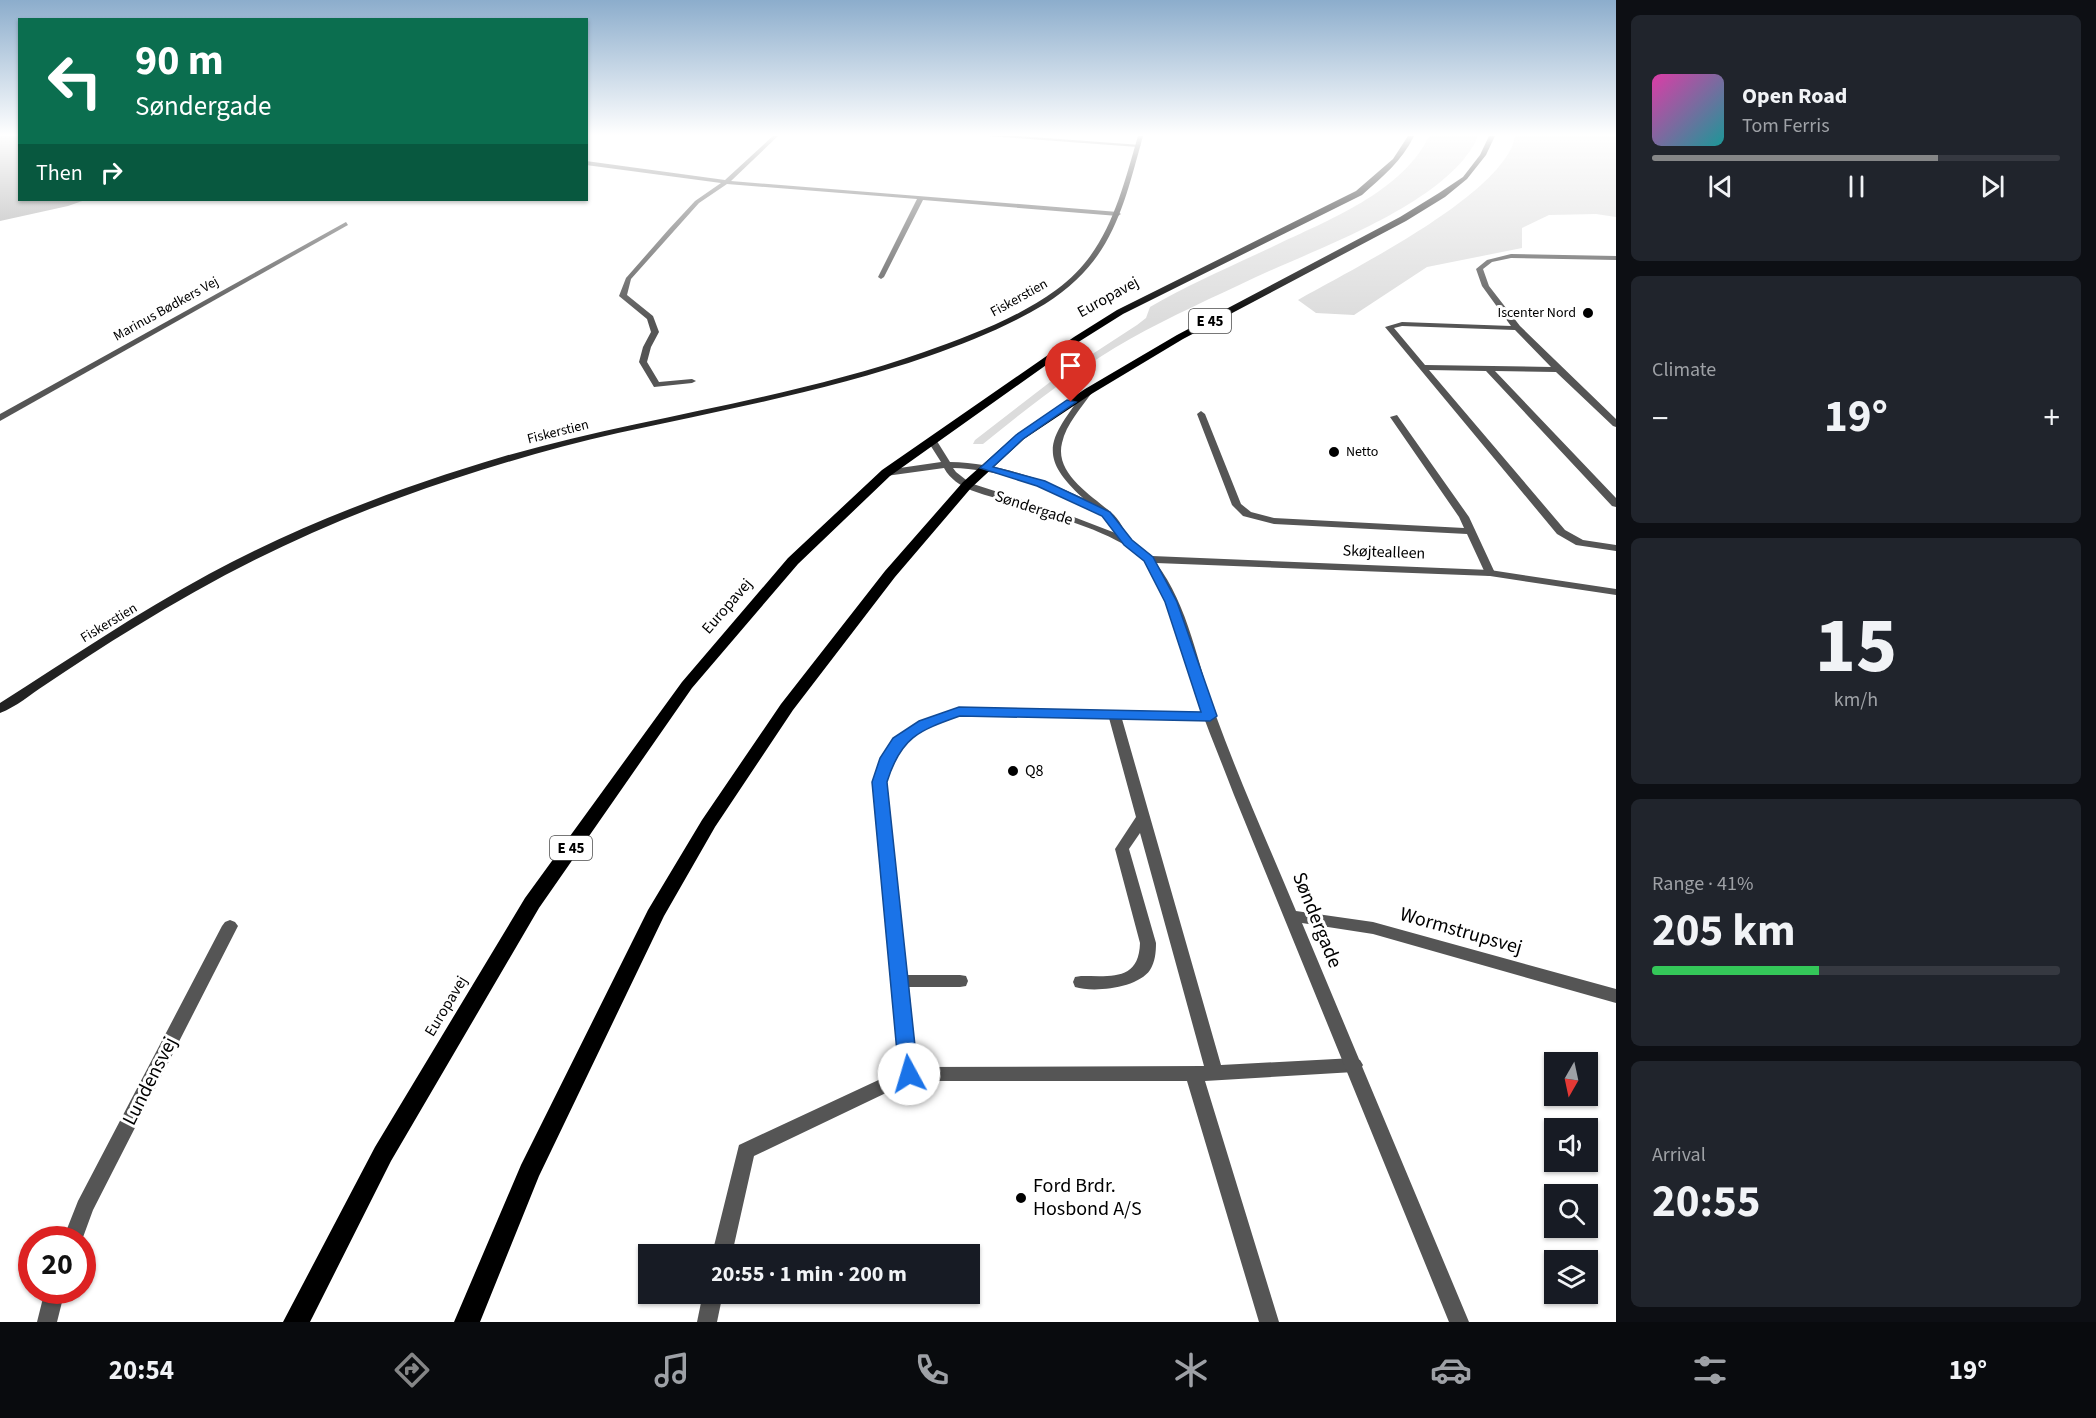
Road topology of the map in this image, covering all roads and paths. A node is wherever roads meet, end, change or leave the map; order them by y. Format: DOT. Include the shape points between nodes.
graph roads {
  1 [pos="703,198"];
  2 [pos="917,198"];
  3 [pos="921,198"];
  4 [pos="1123,198"];
  5 [pos="1350,198"];
  6 [pos="1438,198"];
  7 [pos="1119,214"];
  8 [pos="346,224"];
  9 [pos="1616,258"];
  10 [pos="881,278"];
  11 [pos="1516,328"];
  12 [pos="1421,367"];
  13 [pos="1488,368"];
  14 [pos="1560,370"];
  15 [pos="692,381"];
  16 [pos="1089,391"];
  17 [pos="1201,414"];
  18 [pos="1395,417"];
  19 [pos="0,418"];
  20 [pos="1616,424"];
  21 [pos="932,440"];
  22 [pos="945,465"];
  23 [pos="986,468"];
  24 [pos="886,473"];
  25 [pos="967,485"];
  26 [pos="1616,504"];
  27 [pos="1106,514"];
  28 [pos="1471,531"];
  29 [pos="1128,542"];
  30 [pos="1616,548"];
  31 [pos="1149,559"];
  32 [pos="1490,573"];
  33 [pos="1616,592"];
  34 [pos="0,709"];
  35 [pos="1114,714"];
  36 [pos="1210,716"];
  37 [pos="1143,818"];
  38 [pos="1292,916"];
  39 [pos="230,926"];
  40 [pos="899,981"];
  41 [pos="960,981"];
  42 [pos="1081,982"];
  43 [pos="1616,996"];
  44 [pos="1354,1065"];
  45 [pos="1215,1073"];
  46 [pos="909,1074"];
  47 [pos="1194,1074"];
  48 [pos="78,1226"];
  49 [pos="724,1244"];
  50 [pos="52,1304"];
  51 [pos="711,1304"];
  52 [pos="47,1322"];
  53 [pos="296,1322"];
  54 [pos="467,1322"];
  55 [pos="707,1322"];
  56 [pos="1269,1322"];
  57 [pos="1459,1322"];
  1 -- 15 [label="street" via="628,279 623,296 650,318 655,332 644,362 657,385"];
  2 -- 3 [label="street"];
  3 -- 7 [label="street"];
  3 -- 10 [label="street"];
  4 -- 7 [label="street, Fiskerstien"];
  5 -- 21 [label="main road, Europavej / E 45" via="1120,312"];
  6 -- 16 [label="main road, E 45" via="1180,337"];
  7 -- 34 [label="street, Fiskerstien" via="1092,263 1069,284 986,332 838,383 505,459 336,519 216,575"];
  8 -- 19 [label="street, Marinus Bødkers Vej"];
  9 -- 11 [label="street" via="1511,256 1484,264 1479,269 1481,279"];
  11 -- 12 [label="street" via="1391,326 1390,330"];
  11 -- 14 [label="street"];
  12 -- 13 [label="street"];
  12 -- 30 [label="street" via="1561,532 1580,543"];
  13 -- 14 [label="street"];
  13 -- 26 [label="street"];
  14 -- 20 [label="street"];
  16 -- 23 [label="main road, E 45" via="1020,437"];
  16 -- 27 [label="street, Søndergade" via="1068,421 1056,454 1059,465 1075,486"];
  17 -- 28 [label="street" via="1237,505 1247,514 1274,521"];
  18 -- 28 [label="street"];
  21 -- 22 [label="street, Søndergade"];
  21 -- 24 [label="main road, Europavej / E 45"];
  22 -- 23 [label="street, Søndergade"];
  22 -- 24 [label="street, Søndergade"];
  22 -- 25 [label="street, Søndergade"];
  23 -- 25 [label="main road, E 45"];
  23 -- 27 [label="street, Søndergade" via="1041,483"];
  24 -- 53 [label="main road, Europavej / E 45" via="793,561 687,685 532,903 383,1154"];
  25 -- 29 [label="street, Søndergade"];
  25 -- 54 [label="main road, E 45" via="890,574 787,707 708,824 655,915 529,1173"];
  27 -- 29 [label="street, Søndergade"];
  28 -- 32 [label="street"];
  29 -- 31 [label="street, Søndergade"];
  31 -- 32 [label="street, Skøjtealleen"];
  31 -- 36 [label="street, Søndergade" via="1171,602"];
  32 -- 33 [label="street, Skøjtealleen"];
  35 -- 36 [label="street"];
  35 -- 37 [label="street"];
  35 -- 40 [label="street" via="959,712 924,724 898,742 887,758 880,782"];
  36 -- 38 [label="street, Søndergade"];
  37 -- 42 [label="street" via="1122,849 1149,957 1144,969 1120,981"];
  37 -- 45 [label="street"];
  38 -- 43 [label="street, Wormstrupsvej" via="1373,928"];
  38 -- 44 [label="street, Søndergade"];
  39 -- 48 [label="street, Lundensvej"];
  40 -- 41 [label="street"];
  40 -- 46 [label="street"];
  44 -- 45 [label="street"];
  44 -- 57 [label="street, Søndergade"];
  45 -- 47 [label="street"];
  46 -- 47 [label="street"];
  46 -- 49 [label="street" via="746,1151"];
  47 -- 56 [label="street"];
  50 -- 52 [label="street"];
  51 -- 55 [label="street"];
}
